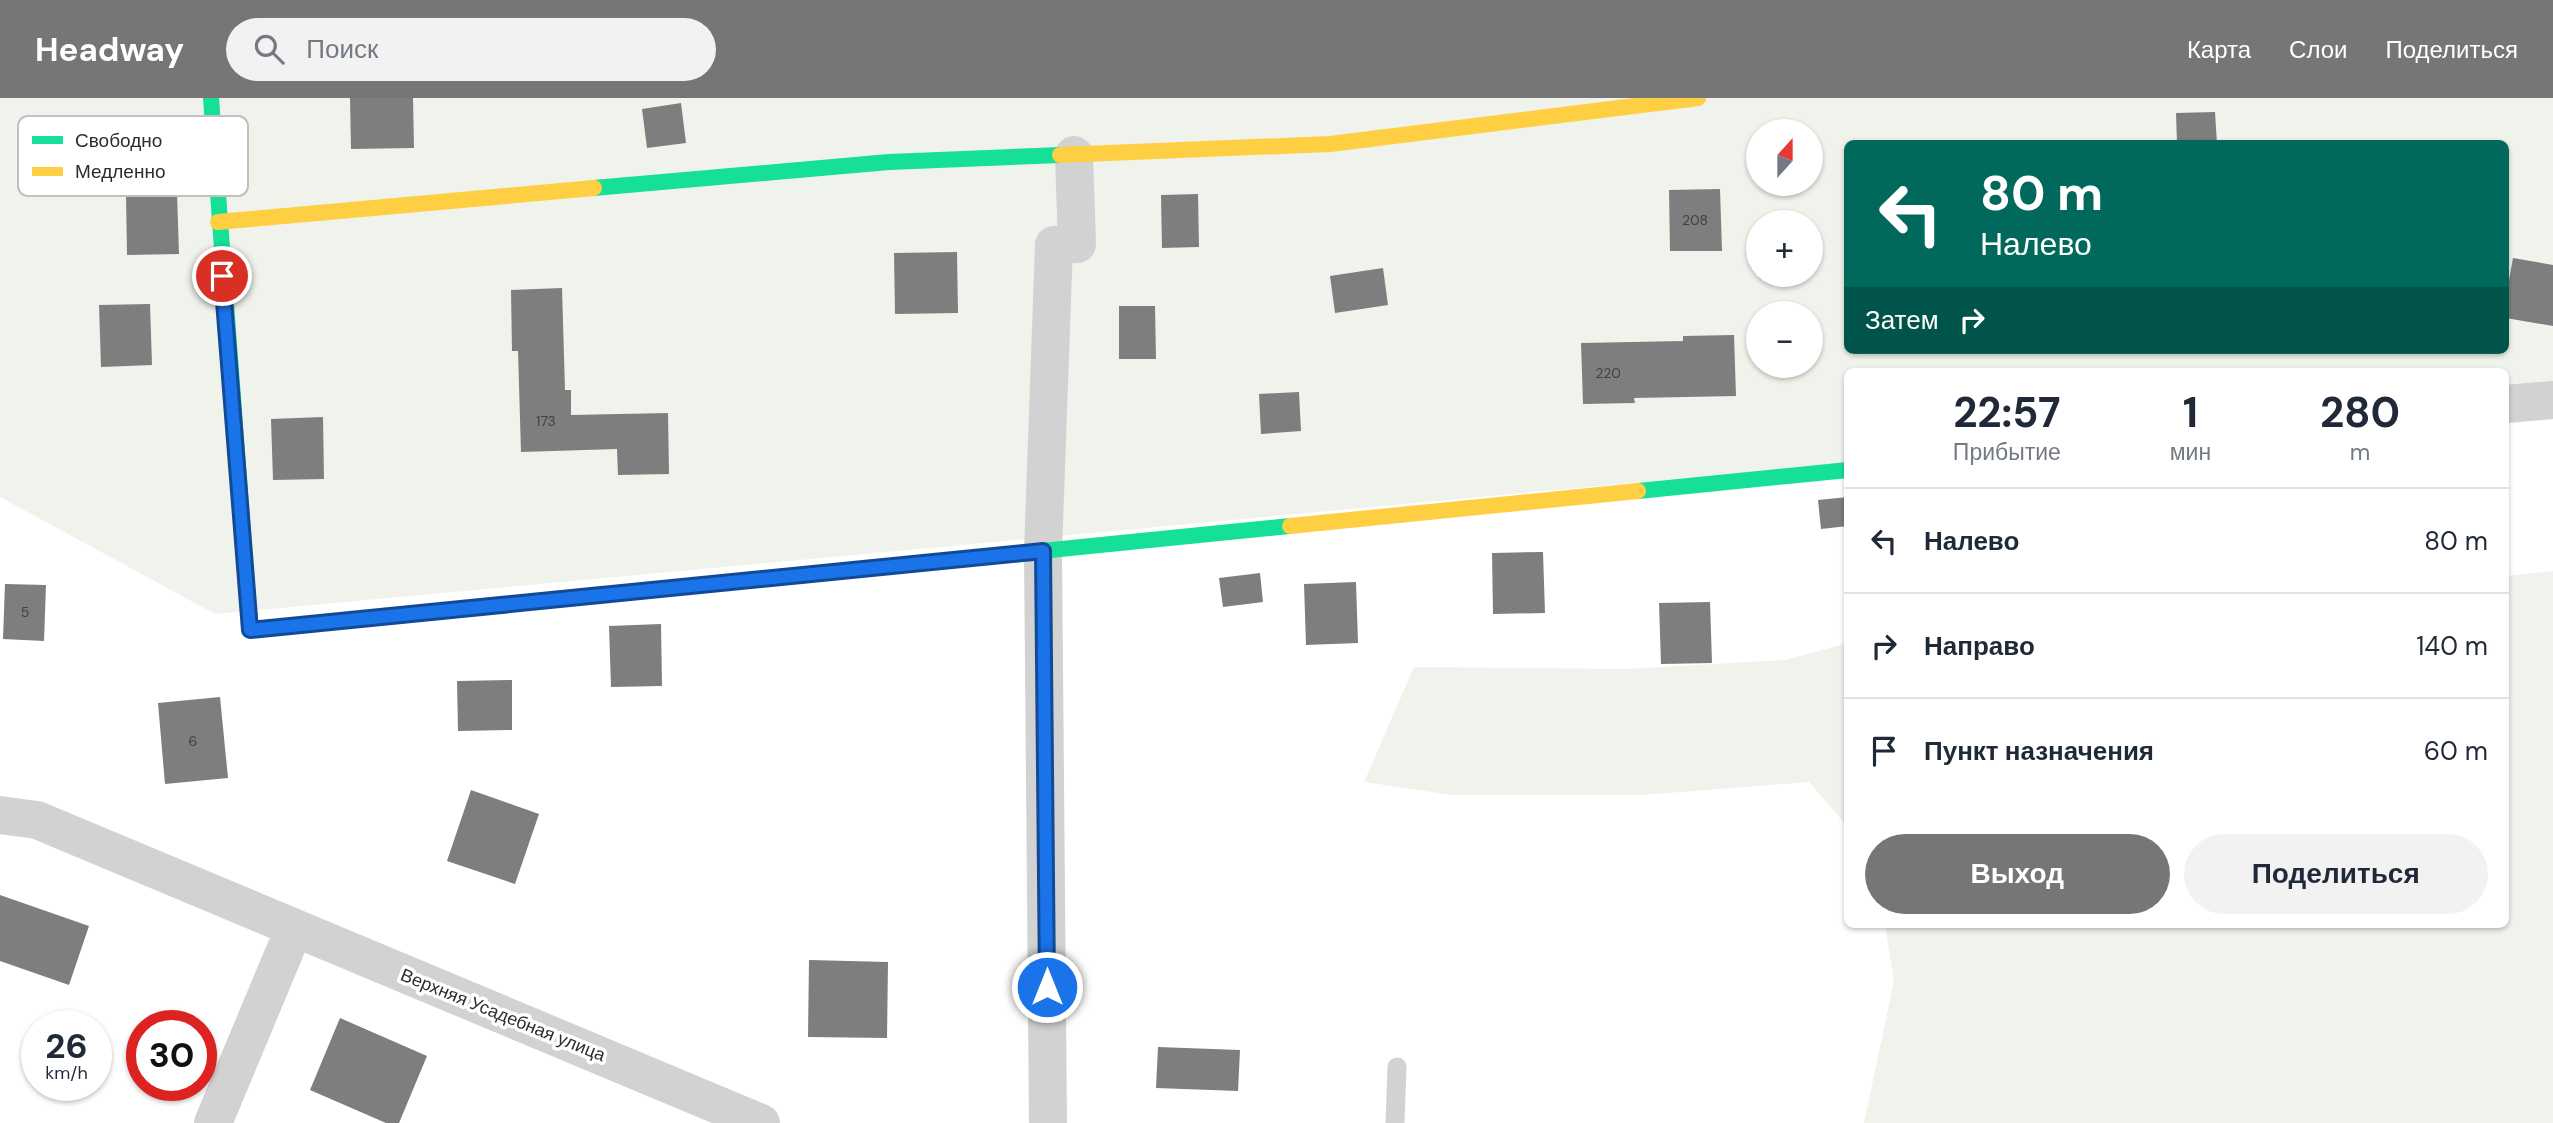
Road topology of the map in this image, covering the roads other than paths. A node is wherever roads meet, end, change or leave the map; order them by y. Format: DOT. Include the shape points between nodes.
graph roads {
  1 [pos="211,98"];
  2 [pos="1698,98"];
  3 [pos="212,116"];
  4 [pos="1074,155"];
  5 [pos="217,196"];
  6 [pos="218,222"];
  7 [pos="2553,400"];
  8 [pos="2509,404"];
  9 [pos="1844,470"];
  10 [pos="1043,551"];
  11 [pos="0,815"];
  12 [pos="294,929"];
  13 [pos="1396,1067"];
  14 [pos="707,1112"];
  15 [pos="213,1123"];
  16 [pos="761,1123"];
  17 [pos="1048,1123"];
  18 [pos="1395,1123"];
  1 -- 3 [label="street"];
  2 -- 4 [label="street" via="1330,144"];
  4 -- 6 [label="street" via="889,162"];
  4 -- 10 [label="street" via="1077,244 1054,245"];
  5 -- 6 [label="street"];
  6 -- 10 [label="street" via="250,630"];
  7 -- 8 [label="street"];
  9 -- 10 [label="street"];
  10 -- 17 [label="street"];
  11 -- 12 [label="street, Верхняя Усадебная улица" via="37,820"];
  12 -- 14 [label="street, Верхняя Усадебная улица"];
  12 -- 15 [label="street"];
  13 -- 18 [label="lane"];
  14 -- 16 [label="street, Верхняя Усадебная улица"];
}
